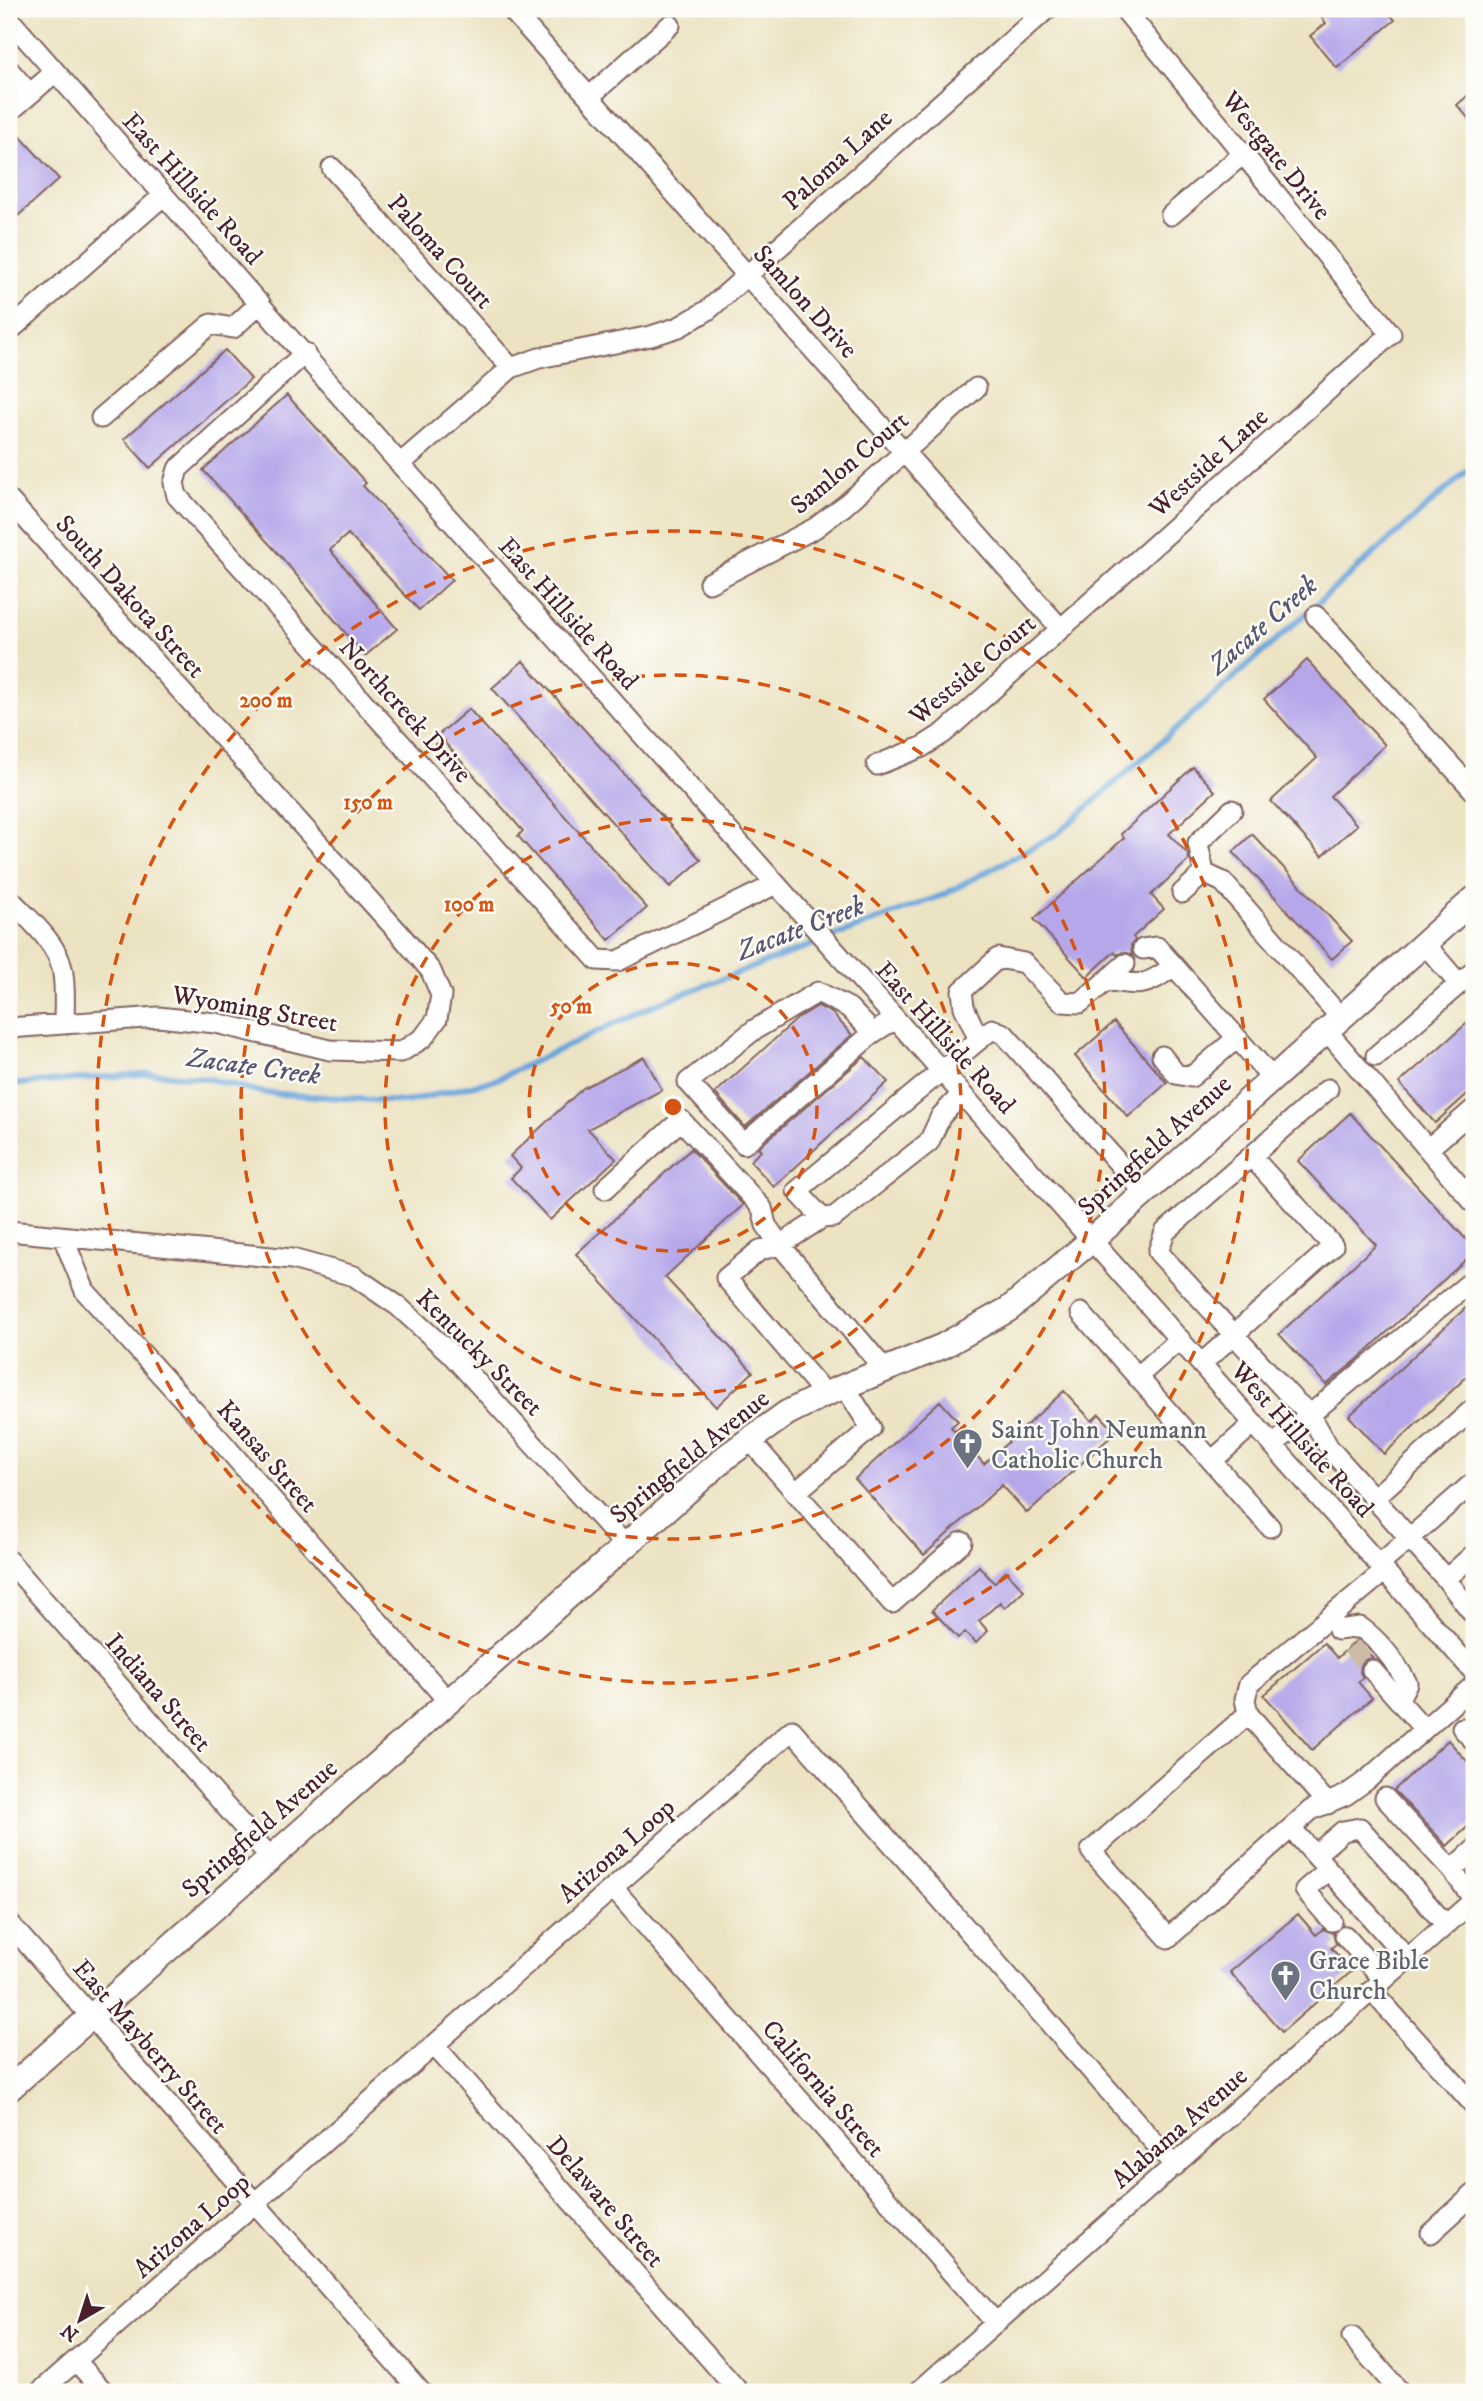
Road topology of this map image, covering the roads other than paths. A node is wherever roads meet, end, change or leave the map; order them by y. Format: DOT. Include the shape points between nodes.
graph roads {
  1 [pos="511,9"];
  2 [pos="1046,9"];
  3 [pos="1124,9"];
  4 [pos="9,19"];
  5 [pos="670,25"];
  6 [pos="9,70"];
  7 [pos="55,72"];
  8 [pos="30,94"];
  9 [pos="589,97"];
  10 [pos="9,112"];
  11 [pos="1243,154"];
  12 [pos="332,169"];
  13 [pos="164,195"];
  14 [pos="1171,215"];
  15 [pos="747,275"];
  16 [pos="260,303"];
  17 [pos="9,331"];
  18 [pos="1391,334"];
  19 [pos="305,353"];
  20 [pos="511,368"];
  21 [pos="976,388"];
  22 [pos="101,418"];
  23 [pos="904,452"];
  24 [pos="400,464"];
  25 [pos="9,500"];
  26 [pos="709,583"];
  27 [pos="1316,616"];
  28 [pos="1061,629"];
  29 [pos="877,765"];
  30 [pos="1474,791"];
  31 [pos="1231,810"];
  32 [pos="1204,873"];
  33 [pos="776,884"];
  34 [pos="1182,893"];
  35 [pos="9,898"];
  36 [pos="1474,899"];
  37 [pos="1424,943"];
  38 [pos="1143,949"];
  39 [pos="1125,964"];
  40 [pos="1174,967"];
  41 [pos="1474,971"];
  42 [pos="1107,980"];
  43 [pos="1459,984"];
  44 [pos="437,1019"];
  45 [pos="895,1019"];
  46 [pos="64,1024"];
  47 [pos="1334,1024"];
  48 [pos="9,1028"];
  49 [pos="873,1033"];
  50 [pos="1237,1038"];
  51 [pos="979,1040"];
  52 [pos="1161,1056"];
  53 [pos="1376,1056"];
  54 [pos="942,1072"];
  55 [pos="1273,1079"];
  56 [pos="1328,1089"];
  57 [pos="962,1094"];
  58 [pos="1474,1109"];
  59 [pos="1428,1149"];
  60 [pos="1251,1156"];
  61 [pos="605,1189"];
  62 [pos="1145,1193"];
  63 [pos="1474,1203"];
  64 [pos="822,1218"];
  65 [pos="9,1231"];
  66 [pos="63,1237"];
  67 [pos="1092,1240"];
  68 [pos="780,1245"];
  69 [pos="1474,1279"];
  70 [pos="1081,1313"];
  71 [pos="1234,1336"];
  72 [pos="1180,1339"];
  73 [pos="1201,1364"];
  74 [pos="885,1370"];
  75 [pos="1137,1377"];
  76 [pos="835,1390"];
  77 [pos="1474,1408"];
  78 [pos="1310,1414"];
  79 [pos="1254,1423"];
  80 [pos="750,1439"];
  81 [pos="1273,1445"];
  82 [pos="1212,1461"];
  83 [pos="1474,1482"];
  84 [pos="795,1493"];
  85 [pos="1373,1499"];
  86 [pos="1270,1527"];
  87 [pos="1410,1539"];
  88 [pos="962,1542"];
  89 [pos="625,1545"];
  90 [pos="1474,1554"];
  91 [pos="9,1561"];
  92 [pos="1382,1568"];
  93 [pos="1446,1579"];
  94 [pos="1474,1615"];
  95 [pos="1333,1624"];
  96 [pos="1351,1646"];
  97 [pos="1372,1670"];
  98 [pos="1474,1672"];
  99 [pos="1474,1685"];
  100 [pos="1399,1699"];
  101 [pos="448,1701"];
  102 [pos="1248,1714"];
  103 [pos="1424,1729"];
  104 [pos="1385,1798"];
  105 [pos="1328,1804"];
  106 [pos="1291,1828"];
  107 [pos="1474,1850"];
  108 [pos="271,1858"];
  109 [pos="1322,1863"];
  110 [pos="1451,1870"];
  111 [pos="613,1888"];
  112 [pos="1474,1900"];
  113 [pos="1332,1921"];
  114 [pos="9,1923"];
  115 [pos="1446,1925"];
  116 [pos="1345,1936"];
  117 [pos="1408,1959"];
  118 [pos="1378,1986"];
  119 [pos="90,2017"];
  120 [pos="434,2045"];
  121 [pos="9,2089"];
  122 [pos="1470,2092"];
  123 [pos="1175,2166"];
  124 [pos="1474,2194"];
  125 [pos="255,2203"];
  126 [pos="1431,2233"];
  127 [pos="996,2323"];
  128 [pos="1352,2337"];
  129 [pos="76,2361"];
  130 [pos="40,2392"];
  131 [pos="104,2392"];
  132 [pos="421,2392"];
  133 [pos="739,2392"];
  134 [pos="918,2392"];
  135 [pos="1400,2392"];
  1 -- 9 [label="street, Samlon Drive"];
  2 -- 15 [label="street, Paloma Lane"];
  3 -- 11 [label="street, Westgate Drive"];
  4 -- 7 [label="street, East Hillside Road"];
  5 -- 9 [label="street"];
  6 -- 8 [label="street"];
  7 -- 8 [label="street"];
  7 -- 13 [label="street, East Hillside Road"];
  8 -- 10 [label="street"];
  9 -- 15 [label="street, Samlon Drive"];
  11 -- 14 [label="street"];
  11 -- 18 [label="street, Westgate Drive"];
  12 -- 20 [label="street, Paloma Court"];
  13 -- 16 [label="street, East Hillside Road"];
  13 -- 17 [label="street"];
  15 -- 20 [label="street, Paloma Lane" via="708,310 678,327"];
  15 -- 23 [label="street, Samlon Drive"];
  16 -- 19 [label="street, East Hillside Road"];
  16 -- 22 [label="street" via="233,328 211,324"];
  18 -- 28 [label="street, Westside Lane"];
  19 -- 24 [label="street, East Hillside Road"];
  19 -- 33 [label="street, Northcreek Drive" via="178,470 177,496 597,960 618,961"];
  20 -- 24 [label="street, Paloma Lane"];
  21 -- 23 [label="street, Samlon Court"];
  23 -- 26 [label="street, Samlon Court" via="815,528"];
  23 -- 28 [label="street, Samlon Drive"];
  24 -- 33 [label="street, East Hillside Road"];
  25 -- 44 [label="street, South Dakota Street" via="431,971 442,995"];
  27 -- 30 [label="street"];
  28 -- 29 [label="street, Westside Court" via="944,733"];
  31 -- 32 [label="street" via="1198,843"];
  32 -- 34 [label="street"];
  32 -- 47 [label="street" via="1223,882"];
  33 -- 45 [label="street, East Hillside Road"];
  35 -- 46 [label="street" via="54,948 62,966"];
  36 -- 37 [label="main road, Springfield Avenue"];
  37 -- 43 [label="street"];
  37 -- 47 [label="main road, Springfield Avenue"];
  38 -- 40 [label="street" via="1157,947"];
  39 -- 42 [label="street"];
  40 -- 42 [label="street" via="1151,983"];
  40 -- 50 [label="street"];
  41 -- 43 [label="street"];
  42 -- 51 [label="street" via="1080,1003 1062,1002 1024,962 998,958 962,991"];
  43 -- 53 [label="street"];
  44 -- 46 [label="street, Wyoming Street" via="423,1038 401,1052 330,1050 216,1023 158,1017"];
  45 -- 49 [label="street"];
  45 -- 54 [label="street, East Hillside Road"];
  46 -- 48 [label="street, Wyoming Street"];
  47 -- 55 [label="main road, Springfield Avenue"];
  47 -- 59 [label="street"];
  49 -- 49 [label="street" via="744,1144 688,1082 754,1030 818,992 849,1008"];
  50 -- 52 [label="street" via="1191,1077 1176,1074"];
  50 -- 55 [label="street"];
  51 -- 54 [label="street"];
  51 -- 62 [label="street" via="992,1029 1004,1034"];
  54 -- 57 [label="street, East Hillside Road"];
  54 -- 64 [label="street" via="797,1191"];
  55 -- 62 [label="main road, Springfield Avenue"];
  56 -- 60 [label="street"];
  57 -- 64 [label="street" via="940,1116 929,1142 834,1217"];
  57 -- 67 [label="street, East Hillside Road"];
  58 -- 59 [label="street"];
  59 -- 63 [label="street"];
  60 -- 71 [label="street" via="1165,1232 1158,1252"];
  60 -- 71 [label="street" via="1333,1245"];
  61 -- 68 [label="street" via="681,1121 762,1209 766,1226"];
  62 -- 67 [label="main road, Springfield Avenue"];
  64 -- 68 [label="street"];
  65 -- 66 [label="street, Kentucky Street"];
  66 -- 89 [label="street, Kentucky Street" via="292,1259 354,1276 451,1354"];
  66 -- 101 [label="street, Kansas Street" via="85,1291"];
  67 -- 72 [label="street, West Hillside Road"];
  67 -- 74 [label="main road, Springfield Avenue" via="1009,1309 943,1346"];
  68 -- 74 [label="street"];
  68 -- 76 [label="street" via="760,1250 726,1279"];
  69 -- 78 [label="street"];
  70 -- 75 [label="street"];
  71 -- 73 [label="street"];
  71 -- 78 [label="street"];
  72 -- 73 [label="street, West Hillside Road"];
  72 -- 75 [label="street"];
  73 -- 79 [label="street, West Hillside Road"];
  74 -- 76 [label="main road, Springfield Avenue"];
  75 -- 82 [label="street"];
  76 -- 80 [label="main road, Springfield Avenue" via="787,1413"];
  76 -- 84 [label="street" via="871,1428"];
  77 -- 85 [label="street"];
  78 -- 81 [label="street"];
  78 -- 85 [label="street" via="1329,1448"];
  79 -- 81 [label="street, West Hillside Road"];
  79 -- 82 [label="street"];
  80 -- 84 [label="street"];
  80 -- 89 [label="main road, Springfield Avenue"];
  81 -- 92 [label="street, West Hillside Road"];
  82 -- 86 [label="street"];
  83 -- 87 [label="street"];
  84 -- 88 [label="street" via="891,1603"];
  85 -- 87 [label="street"];
  87 -- 92 [label="street"];
  87 -- 93 [label="street"];
  89 -- 101 [label="main road, Springfield Avenue"];
  90 -- 93 [label="street"];
  91 -- 108 [label="street, Indiana Street"];
  92 -- 95 [label="street"];
  92 -- 98 [label="street, West Hillside Road"];
  93 -- 94 [label="street"];
  95 -- 96 [label="street"];
  95 -- 100 [label="street" via="1360,1627 1374,1636 1407,1683"];
  95 -- 102 [label="street" via="1249,1684"];
  97 -- 100 [label="street"];
  99 -- 103 [label="street"];
  100 -- 103 [label="street"];
  101 -- 108 [label="main road, Springfield Avenue"];
  102 -- 105 [label="street"];
  102 -- 106 [label="street" via="1091,1851 1168,1938"];
  103 -- 105 [label="street" via="1367,1780"];
  104 -- 110 [label="street"];
  105 -- 106 [label="street" via="1311,1810"];
  106 -- 109 [label="street"];
  107 -- 110 [label="street"];
  108 -- 119 [label="main road, Springfield Avenue"];
  109 -- 113 [label="street" via="1305,1890"];
  109 -- 115 [label="street" via="1343,1831 1360,1828"];
  109 -- 117 [label="street"];
  110 -- 112 [label="street"];
  111 -- 120 [label="street, Arizona Loop"];
  111 -- 123 [label="street, Arizona Loop" via="792,1730"];
  111 -- 127 [label="street, California Street"];
  112 -- 115 [label="street, Alabama Avenue"];
  114 -- 119 [label="street, East Mayberry Street"];
  115 -- 117 [label="street, Alabama Avenue"];
  116 -- 118 [label="street"];
  117 -- 118 [label="street, Alabama Avenue"];
  118 -- 122 [label="street"];
  118 -- 123 [label="street, Alabama Avenue"];
  119 -- 121 [label="main road, Springfield Avenue"];
  119 -- 125 [label="street, East Mayberry Street"];
  120 -- 125 [label="street, Arizona Loop"];
  120 -- 133 [label="street, Delaware Street"];
  123 -- 127 [label="street, Alabama Avenue"];
  124 -- 126 [label="street"];
  125 -- 129 [label="street, Arizona Loop"];
  125 -- 132 [label="street, East Mayberry Street"];
  127 -- 134 [label="street, Alabama Avenue"];
  128 -- 135 [label="street"];
  129 -- 130 [label="street, Arizona Loop"];
  129 -- 131 [label="street"];
}
